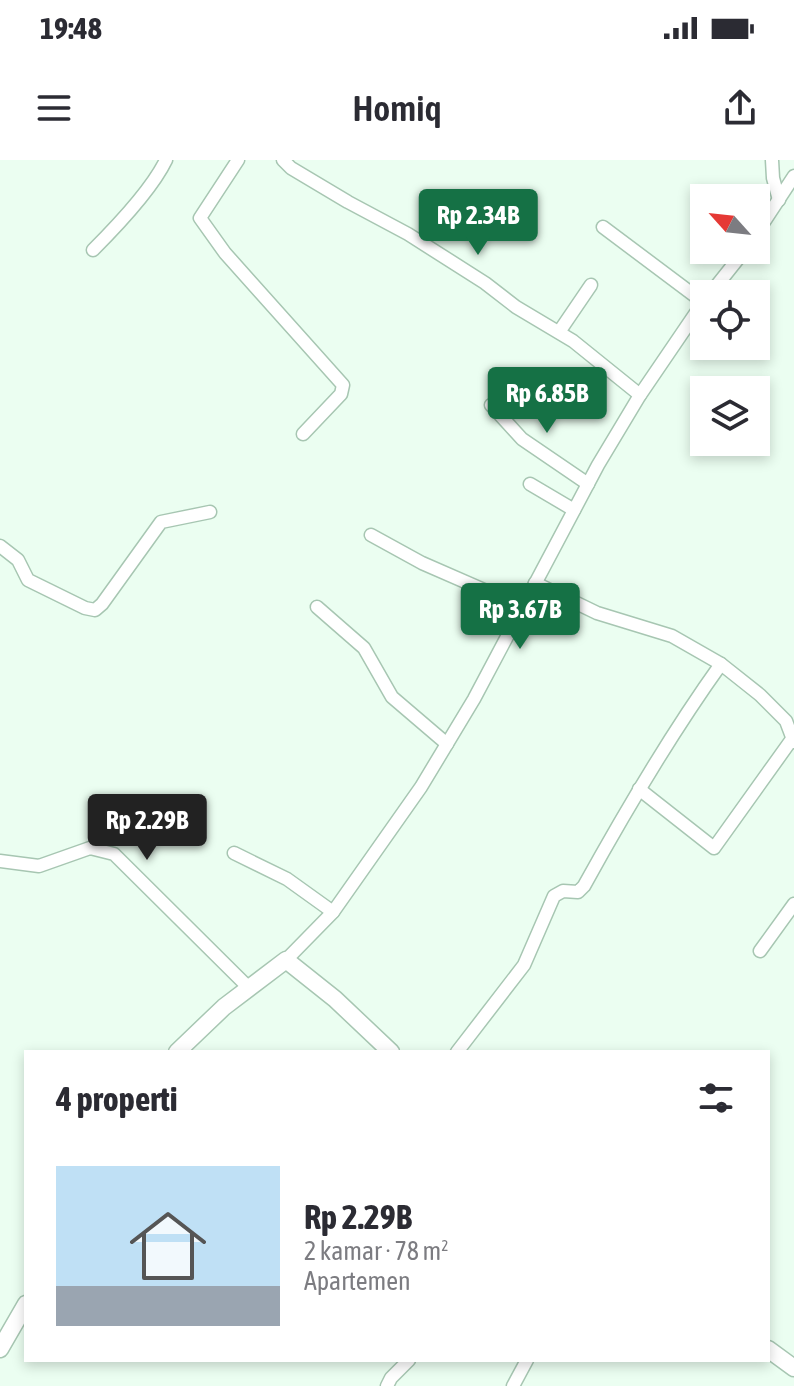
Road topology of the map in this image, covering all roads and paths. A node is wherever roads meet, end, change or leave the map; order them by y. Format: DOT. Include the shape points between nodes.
graph roads {
  1 [pos="166,160"];
  2 [pos="238,160"];
  3 [pos="283,160"];
  4 [pos="772,160"];
  5 [pos="794,176"];
  6 [pos="779,200"];
  7 [pos="770,213"];
  8 [pos="603,227"];
  9 [pos="93,250"];
  10 [pos="734,264"];
  11 [pos="721,280"];
  12 [pos="591,285"];
  13 [pos="690,292"];
  14 [pos="690,322"];
  15 [pos="559,332"];
  16 [pos="640,395"];
  17 [pos="491,405"];
  18 [pos="303,434"];
  19 [pos="530,484"];
  20 [pos="588,484"];
  21 [pos="574,510"];
  22 [pos="210,512"];
  23 [pos="371,535"];
  24 [pos="0,546"];
  25 [pos="535,583"];
  26 [pos="317,607"];
  27 [pos="523,607"];
  28 [pos="721,664"];
  29 [pos="793,741"];
  30 [pos="447,744"];
  31 [pos="639,789"];
  32 [pos="234,853"];
  33 [pos="0,861"];
  34 [pos="794,904"];
  35 [pos="333,912"];
  36 [pos="760,951"];
  37 [pos="286,960"];
  38 [pos="248,987"];
  39 [pos="179,1050"];
  40 [pos="389,1050"];
  41 [pos="459,1050"];
  42 [pos="24,1307"];
  43 [pos="0,1349"];
  44 [pos="770,1350"];
  45 [pos="407,1362"];
  46 [pos="526,1362"];
  47 [pos="794,1368"];
  48 [pos="387,1386"];
  49 [pos="513,1386"];
  1 -- 9 [label="street"];
  2 -- 18 [label="street" via="200,218 343,385 341,394"];
  3 -- 15 [label="street"];
  4 -- 6 [label="street"];
  5 -- 6 [label="street"];
  6 -- 7 [label="street"];
  8 -- 13 [label="street"];
  10 -- 11 [label="street"];
  12 -- 15 [label="street"];
  14 -- 16 [label="street"];
  15 -- 16 [label="street"];
  16 -- 20 [label="street"];
  17 -- 20 [label="street" via="522,439"];
  19 -- 21 [label="street"];
  20 -- 21 [label="street"];
  21 -- 25 [label="street"];
  22 -- 24 [label="street" via="161,522 95,610 28,580 18,560"];
  23 -- 27 [label="street"];
  25 -- 27 [label="street"];
  25 -- 28 [label="street" via="597,613 672,636"];
  26 -- 30 [label="street" via="364,648 392,697"];
  27 -- 30 [label="street"];
  28 -- 29 [label="street" via="786,721"];
  28 -- 31 [label="street"];
  29 -- 31 [label="street" via="714,848"];
  30 -- 35 [label="street"];
  31 -- 41 [label="street" via="582,890 554,896 524,965"];
  32 -- 35 [label="street" via="287,879"];
  33 -- 38 [label="street" via="39,866 90,848 114,854"];
  34 -- 36 [label="street"];
  35 -- 37 [label="street"];
  37 -- 38 [label="street"];
  37 -- 40 [label="street"];
  38 -- 39 [label="street"];
  42 -- 43 [label="street"];
  44 -- 47 [label="street"];
  45 -- 48 [label="street"];
  46 -- 49 [label="street"];
}
